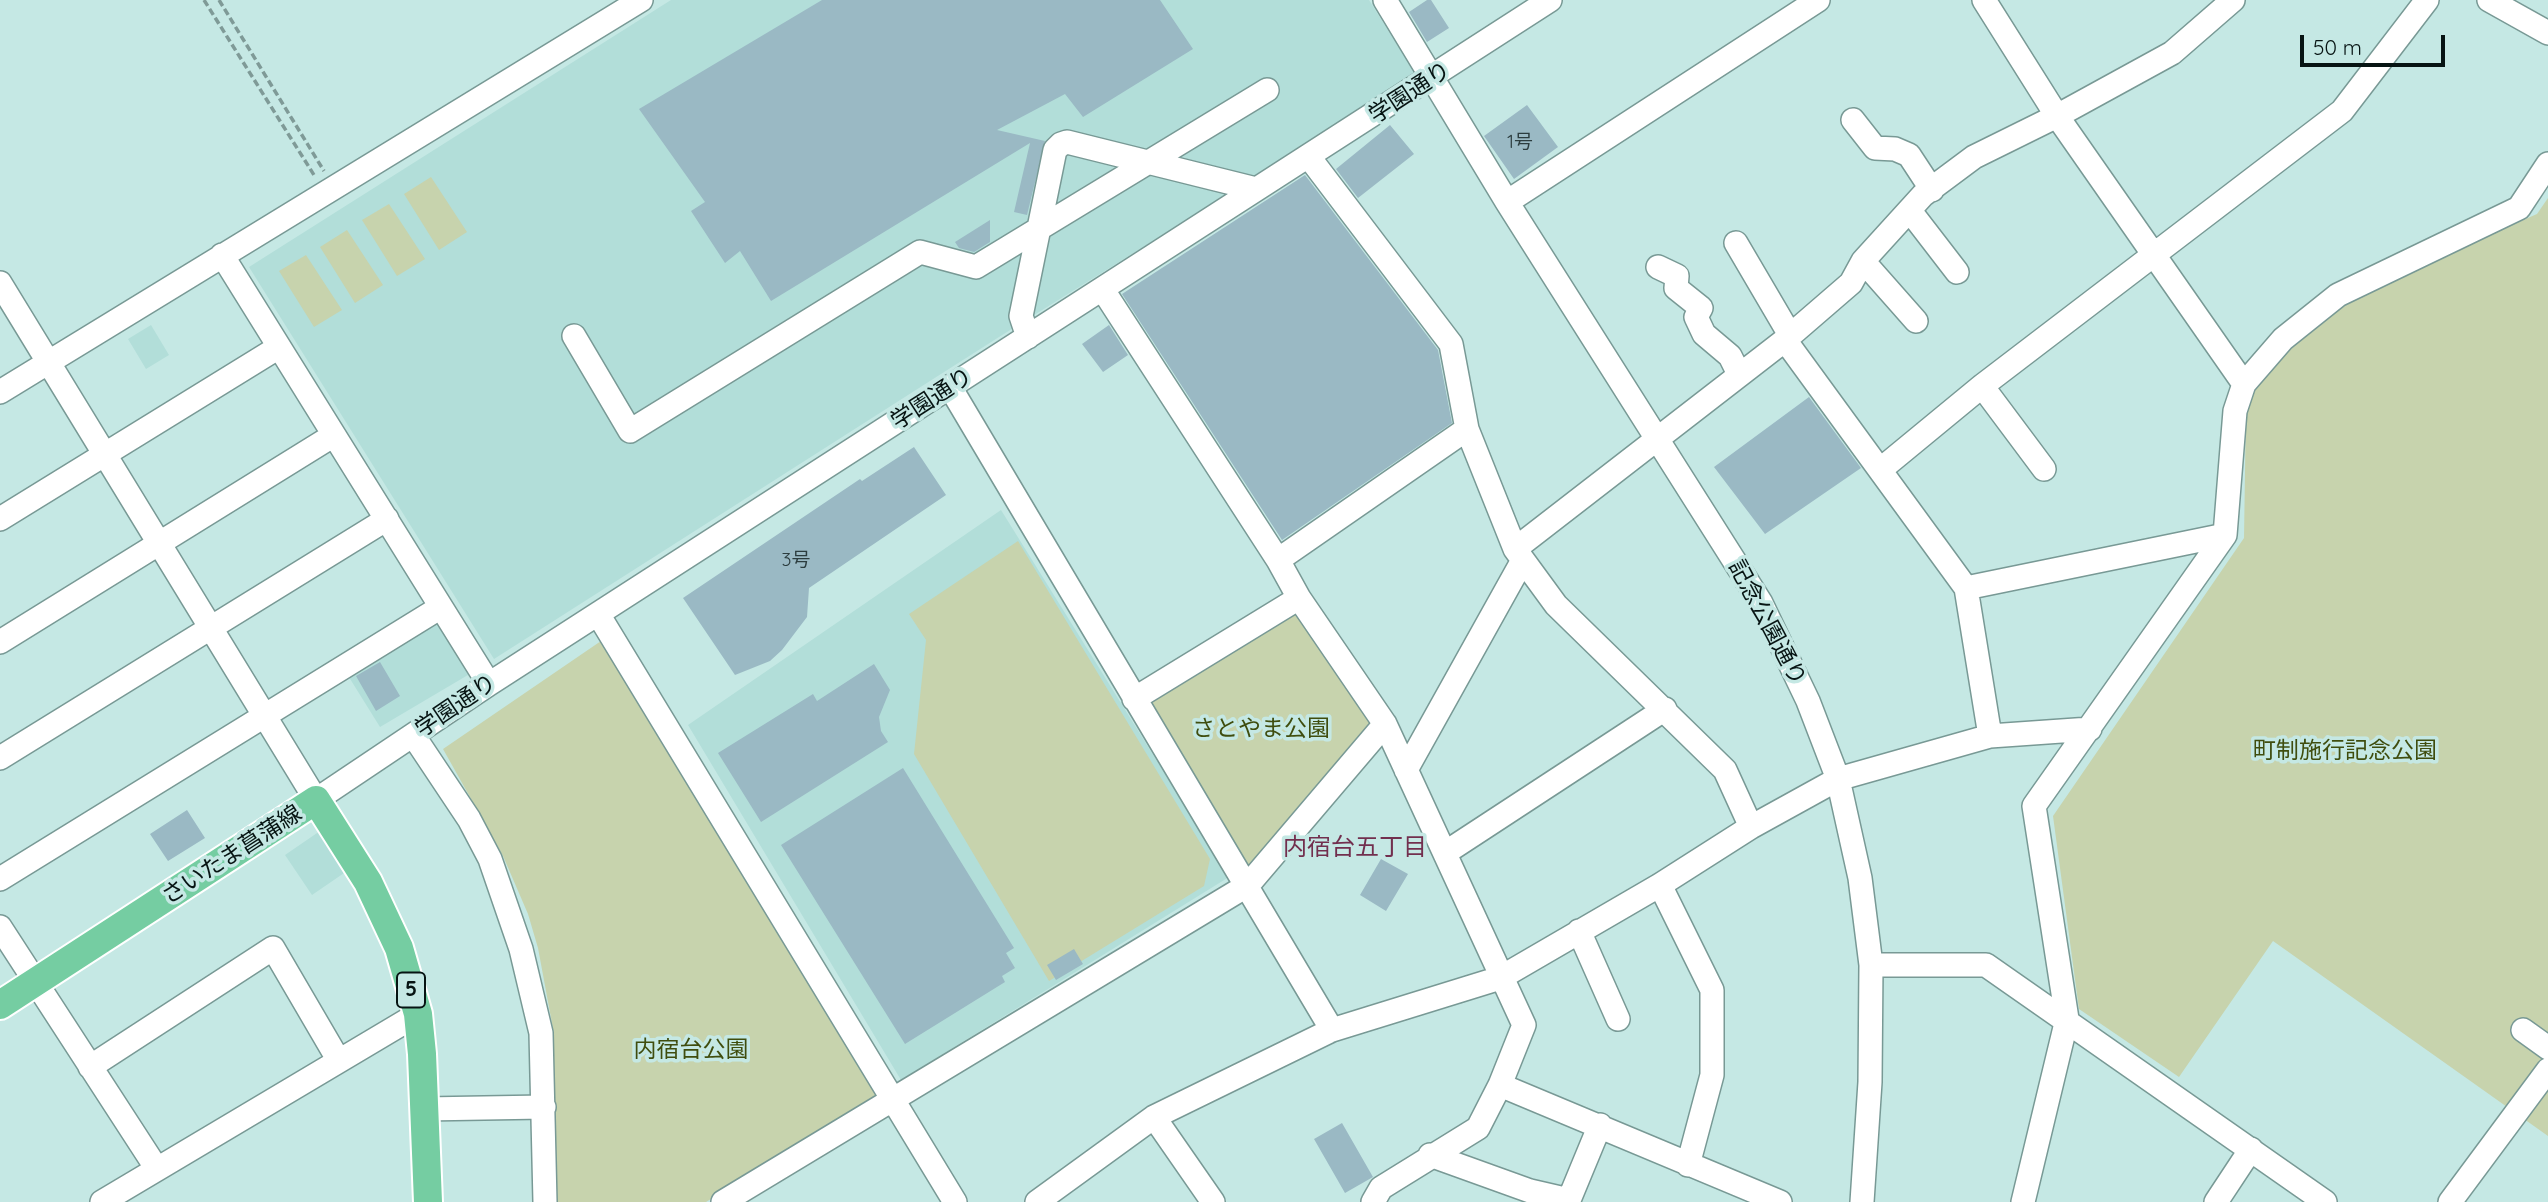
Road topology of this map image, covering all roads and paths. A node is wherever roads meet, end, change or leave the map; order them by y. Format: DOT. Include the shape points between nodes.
graph roads {
  1 [pos="204,0"];
  2 [pos="219,0"];
  3 [pos="642,0"];
  4 [pos="1386,0"];
  5 [pos="1550,0"];
  6 [pos="1818,0"];
  7 [pos="1984,0"];
  8 [pos="2233,0"];
  9 [pos="2427,0"];
  10 [pos="2489,0"];
  11 [pos="2548,33"];
  12 [pos="1432,78"];
  13 [pos="1267,90"];
  14 [pos="2057,116"];
  15 [pos="1853,120"];
  16 [pos="1309,157"];
  17 [pos="1147,162"];
  18 [pos="2548,164"];
  19 [pos="326,187"];
  20 [pos="1256,190"];
  21 [pos="1932,190"];
  22 [pos="1507,202"];
  23 [pos="1910,212"];
  24 [pos="1038,230"];
  25 [pos="1735,243"];
  26 [pos="222,254"];
  27 [pos="2153,255"];
  28 [pos="1863,261"];
  29 [pos="1658,267"];
  30 [pos="1957,272"];
  31 [pos="0,283"];
  32 [pos="1103,290"];
  33 [pos="1916,320"];
  34 [pos="573,336"];
  35 [pos="1028,337"];
  36 [pos="1788,337"];
  37 [pos="279,347"];
  38 [pos="49,362"];
  39 [pos="1739,374"];
  40 [pos="2244,384"];
  41 [pos="1982,386"];
  42 [pos="950,387"];
  43 [pos="0,392"];
  44 [pos="1467,429"];
  45 [pos="334,435"];
  46 [pos="1654,438"];
  47 [pos="106,454"];
  48 [pos="1880,470"];
  49 [pos="2044,470"];
  50 [pos="0,519"];
  51 [pos="387,519"];
  52 [pos="2225,535"];
  53 [pos="160,543"];
  54 [pos="1519,554"];
  55 [pos="1278,560"];
  56 [pos="1966,588"];
  57 [pos="1299,598"];
  58 [pos="441,607"];
  59 [pos="598,614"];
  60 [pos="211,627"];
  61 [pos="0,642"];
  62 [pos="489,684"];
  63 [pos="1134,699"];
  64 [pos="1665,709"];
  65 [pos="265,715"];
  66 [pos="1385,724"];
  67 [pos="2090,729"];
  68 [pos="413,735"];
  69 [pos="1990,736"];
  70 [pos="0,758"];
  71 [pos="1406,770"];
  72 [pos="1838,779"];
  73 [pos="316,800"];
  74 [pos="1751,827"];
  75 [pos="1444,853"];
  76 [pos="0,879"];
  77 [pos="1248,885"];
  78 [pos="1660,885"];
  79 [pos="0,927"];
  80 [pos="1579,932"];
  81 [pos="1871,965"];
  82 [pos="1500,978"];
  83 [pos="35,983"];
  84 [pos="0,1005"];
  85 [pos="418,1014"];
  86 [pos="1618,1018"];
  87 [pos="2067,1019"];
  88 [pos="1332,1030"];
  89 [pos="2523,1030"];
  90 [pos="2548,1048"];
  91 [pos="339,1061"];
  92 [pos="90,1066"];
  93 [pos="2548,1070"];
  94 [pos="1500,1086"];
  95 [pos="892,1099"];
  96 [pos="544,1107"];
  97 [pos="424,1109"];
  98 [pos="1154,1117"];
  99 [pos="1600,1125"];
  100 [pos="2251,1149"];
  101 [pos="1430,1155"];
  102 [pos="1688,1166"];
  103 [pos="157,1169"];
  104 [pos="1527,1196"];
  105 [pos="424,1200"];
  106 [pos="102,1202"];
  107 [pos="545,1202"];
  108 [pos="723,1202"];
  109 [pos="955,1202"];
  110 [pos="1037,1202"];
  111 [pos="1213,1202"];
  112 [pos="1373,1202"];
  113 [pos="1780,1202"];
  114 [pos="1862,1202"];
  115 [pos="2023,1202"];
  116 [pos="2216,1202"];
  117 [pos="2325,1202"];
  118 [pos="2449,1202"];
  1 -- 19 [label="path" via="313,174"];
  2 -- 19 [label="path" via="324,167"];
  3 -- 19 [label="street"];
  4 -- 12 [label="street, 記念公園通り"];
  5 -- 12 [label="street, 学園通り"];
  6 -- 22 [label="street"];
  7 -- 14 [label="street"];
  8 -- 14 [label="street" via="2172,52"];
  9 -- 27 [label="street" via="2342,111"];
  10 -- 11 [label="street"];
  12 -- 16 [label="street, 学園通り"];
  12 -- 22 [label="street, 記念公園通り"];
  13 -- 17 [label="street"];
  14 -- 21 [label="street" via="1974,157"];
  14 -- 27 [label="street"];
  15 -- 21 [label="street" via="1875,148 1909,155"];
  16 -- 20 [label="street, 学園通り"];
  16 -- 44 [label="street" via="1451,344"];
  17 -- 20 [label="street"];
  17 -- 24 [label="street"];
  17 -- 24 [label="street" via="1061,144 1055,150"];
  18 -- 40 [label="street" via="2519,208 2338,295 2283,339"];
  19 -- 26 [label="street"];
  20 -- 32 [label="street, 学園通り"];
  21 -- 23 [label="street"];
  22 -- 46 [label="street, 記念公園通り"];
  23 -- 28 [label="street"];
  23 -- 30 [label="street"];
  24 -- 34 [label="street" via="976,267 919,252 630,430"];
  24 -- 35 [label="street" via="1021,316"];
  25 -- 36 [label="street"];
  26 -- 37 [label="street"];
  26 -- 38 [label="street"];
  27 -- 40 [label="street"];
  27 -- 41 [label="street"];
  28 -- 33 [label="street"];
  28 -- 36 [label="street" via="1851,283"];
  29 -- 39 [label="street" via="1677,275 1676,288 1700,308 1696,317 1704,334 1730,356"];
  31 -- 38 [label="street"];
  32 -- 35 [label="street, 学園通り"];
  32 -- 55 [label="street"];
  35 -- 42 [label="street, 学園通り"];
  36 -- 39 [label="street"];
  36 -- 48 [label="street"];
  37 -- 45 [label="street"];
  37 -- 47 [label="street"];
  38 -- 43 [label="street"];
  38 -- 47 [label="street"];
  39 -- 46 [label="street"];
  40 -- 52 [label="street" via="2235,411"];
  41 -- 48 [label="street"];
  41 -- 49 [label="street"];
  42 -- 59 [label="street, 学園通り"];
  42 -- 63 [label="street"];
  44 -- 54 [label="street"];
  44 -- 55 [label="street"];
  45 -- 51 [label="street"];
  45 -- 53 [label="street"];
  46 -- 54 [label="street"];
  46 -- 72 [label="street, 記念公園通り" via="1761,603 1808,701"];
  47 -- 50 [label="street"];
  47 -- 53 [label="street"];
  48 -- 56 [label="street"];
  51 -- 58 [label="street"];
  51 -- 60 [label="street"];
  52 -- 56 [label="street"];
  52 -- 67 [label="street"];
  53 -- 60 [label="street"];
  53 -- 61 [label="street"];
  54 -- 64 [label="street" via="1556,605"];
  54 -- 71 [label="street"];
  55 -- 57 [label="street"];
  56 -- 69 [label="street"];
  57 -- 63 [label="street"];
  57 -- 66 [label="street"];
  58 -- 62 [label="street"];
  58 -- 65 [label="street"];
  59 -- 62 [label="street, 学園通り"];
  59 -- 95 [label="street"];
  60 -- 65 [label="street"];
  60 -- 70 [label="street"];
  62 -- 68 [label="street, 学園通り"];
  63 -- 77 [label="street"];
  64 -- 74 [label="street" via="1725,771"];
  64 -- 75 [label="street"];
  65 -- 73 [label="street"];
  65 -- 76 [label="street"];
  66 -- 71 [label="street"];
  66 -- 77 [label="street"];
  67 -- 69 [label="street"];
  67 -- 87 [label="street" via="2034,806"];
  68 -- 73 [label="street, 学園通り"];
  68 -- 96 [label="street" via="469,819 513,921 541,1032"];
  69 -- 72 [label="street"];
  71 -- 75 [label="street"];
  72 -- 74 [label="street"];
  72 -- 81 [label="street, 記念公園通り" via="1860,878"];
  73 -- 83 [label="main road, さいたま菖蒲線"];
  73 -- 85 [label="main road, さいたま菖蒲線 / 5" via="368,881 399,948"];
  74 -- 78 [label="street"];
  75 -- 82 [label="street"];
  77 -- 88 [label="street"];
  77 -- 95 [label="street"];
  78 -- 80 [label="street"];
  78 -- 102 [label="street" via="1713,990 1712,1075"];
  79 -- 83 [label="street"];
  80 -- 82 [label="street"];
  80 -- 86 [label="street"];
  81 -- 87 [label="street" via="1986,965"];
  81 -- 114 [label="street, 記念公園通り"];
  82 -- 88 [label="street"];
  82 -- 94 [label="street" via="1524,1025"];
  83 -- 84 [label="main road, さいたま菖蒲線"];
  83 -- 92 [label="street"];
  85 -- 91 [label="street"];
  85 -- 97 [label="main road, さいたま菖蒲線 / 5"];
  87 -- 100 [label="street"];
  87 -- 115 [label="street"];
  88 -- 98 [label="street"];
  89 -- 90 [label="street"];
  91 -- 92 [label="street" via="273,948"];
  91 -- 103 [label="street"];
  92 -- 103 [label="street"];
  93 -- 118 [label="street"];
  94 -- 99 [label="street"];
  94 -- 101 [label="street" via="1478,1128"];
  95 -- 108 [label="street"];
  95 -- 109 [label="street"];
  96 -- 97 [label="street"];
  96 -- 107 [label="street"];
  97 -- 105 [label="main road, さいたま菖蒲線 / 5"];
  98 -- 110 [label="street"];
  98 -- 111 [label="street"];
  99 -- 102 [label="street"];
  99 -- 104 [label="street" via="1569,1200"];
  100 -- 116 [label="street"];
  100 -- 117 [label="street"];
  101 -- 104 [label="street"];
  101 -- 112 [label="street" via="1381,1188"];
  102 -- 113 [label="street"];
  103 -- 106 [label="street"];
}
